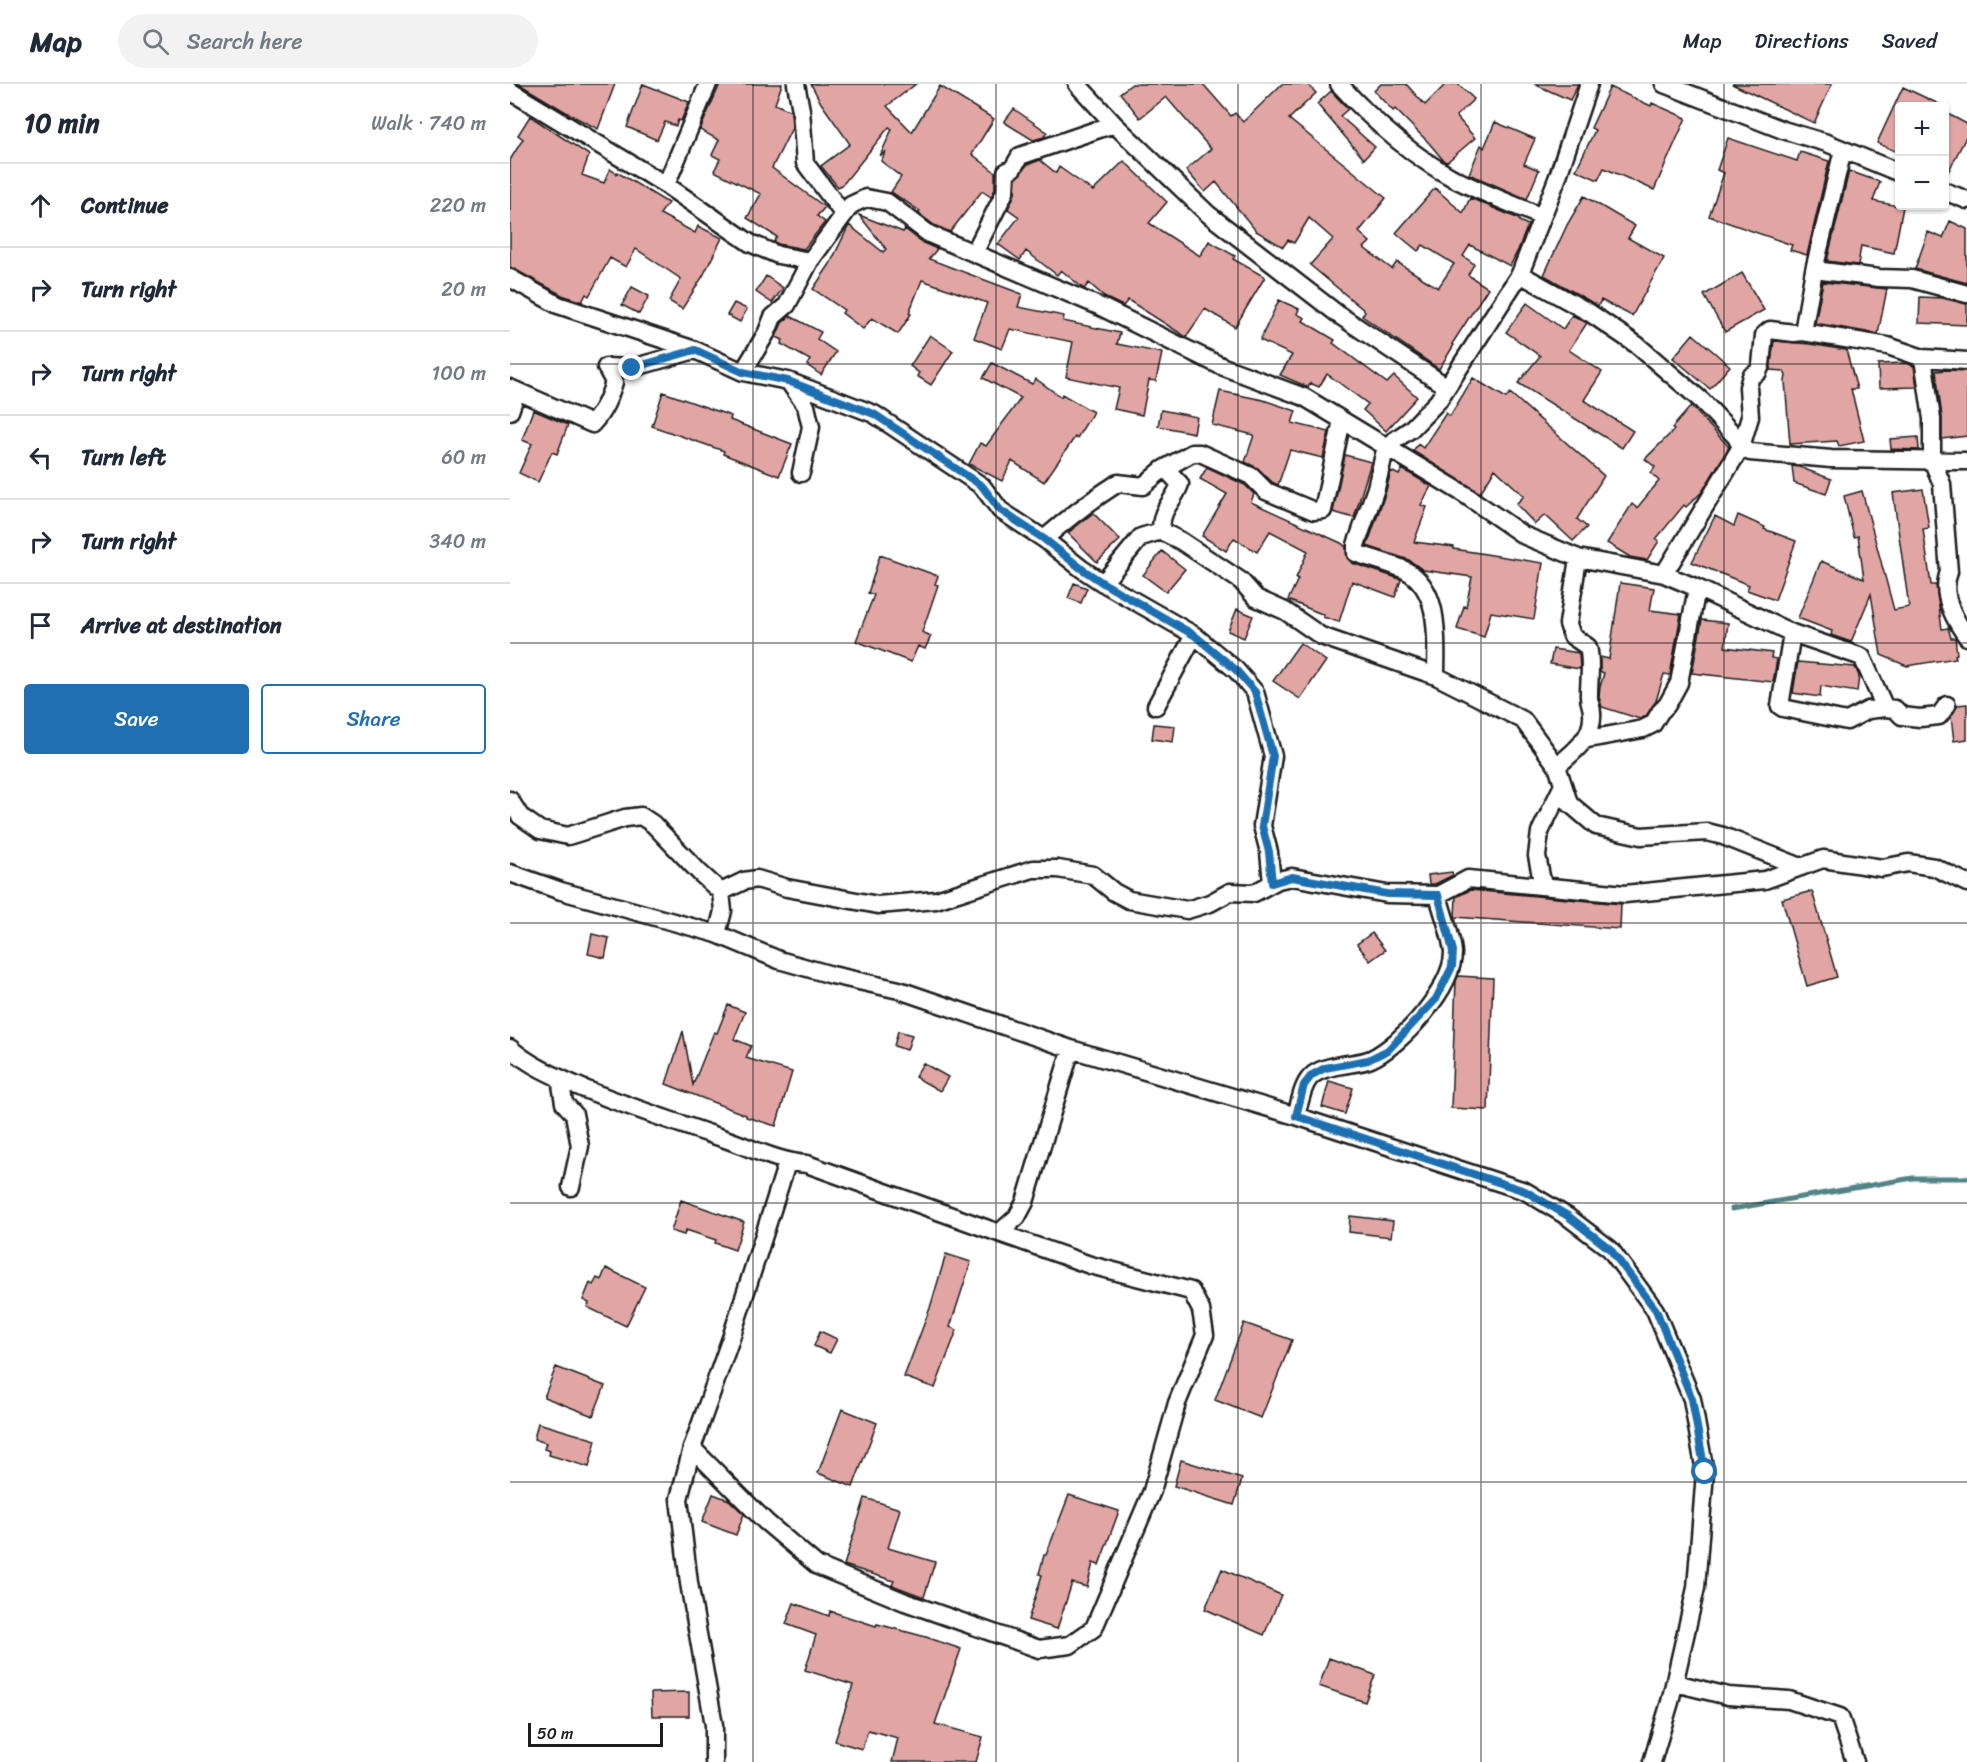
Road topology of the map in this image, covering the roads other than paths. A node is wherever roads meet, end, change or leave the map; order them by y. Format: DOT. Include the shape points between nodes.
graph roads {
  1 [pos="708,84"];
  2 [pos="796,84"];
  3 [pos="1077,84"];
  4 [pos="1340,84"];
  5 [pos="1589,84"];
  6 [pos="1664,84"];
  7 [pos="1688,88"];
  8 [pos="510,91"];
  9 [pos="1114,124"];
  10 [pos="1843,150"];
  11 [pos="1895,171"];
  12 [pos="666,185"];
  13 [pos="1949,193"];
  14 [pos="1967,200"];
  15 [pos="844,215"];
  16 [pos="1542,218"];
  17 [pos="974,254"];
  18 [pos="810,261"];
  19 [pos="1814,270"];
  20 [pos="1520,273"];
  21 [pos="510,278"];
  22 [pos="1967,294"];
  23 [pos="1803,332"];
  24 [pos="695,350"];
  25 [pos="1923,358"];
  26 [pos="1967,361"];
  27 [pos="743,372"];
  28 [pos="788,381"];
  29 [pos="1447,387"];
  30 [pos="514,389"];
  31 [pos="510,411"];
  32 [pos="1342,420"];
  33 [pos="1386,446"];
  34 [pos="1741,447"];
  35 [pos="1932,460"];
  36 [pos="1967,461"];
  37 [pos="1165,468"];
  38 [pos="801,473"];
  39 [pos="1161,531"];
  40 [pos="1044,539"];
  41 [pos="1578,558"];
  42 [pos="1664,574"];
  43 [pos="1103,583"];
  44 [pos="1697,588"];
  45 [pos="1792,633"];
  46 [pos="1194,635"];
  47 [pos="1967,637"];
  48 [pos="1436,676"];
  49 [pos="1947,705"];
  50 [pos="1156,706"];
  51 [pos="1885,708"];
  52 [pos="1583,740"];
  53 [pos="1557,766"];
  54 [pos="1562,787"];
  55 [pos="510,800"];
  56 [pos="1801,867"];
  57 [pos="510,873"];
  58 [pos="1272,883"];
  59 [pos="1967,883"];
  60 [pos="1543,886"];
  61 [pos="722,892"];
  62 [pos="1438,895"];
  63 [pos="717,934"];
  64 [pos="510,1048"];
  65 [pos="1071,1049"];
  66 [pos="560,1078"];
  67 [pos="1296,1116"];
  68 [pos="787,1163"];
  69 [pos="571,1187"];
  70 [pos="999,1233"];
  71 [pos="692,1448"];
  72 [pos="1675,1683"];
  73 [pos="718,1760"];
  74 [pos="1652,1762"];
  75 [pos="1855,1762"];
  1 -- 12 [label="street"];
  2 -- 15 [label="street" via="806,162"];
  3 -- 9 [label="street"];
  4 -- 16 [label="street" via="1422,159"];
  5 -- 16 [label="street"];
  6 -- 7 [label="street"];
  7 -- 10 [label="street" via="1783,130"];
  8 -- 12 [label="street"];
  9 -- 17 [label="street" via="1020,156 1006,172 1005,192"];
  9 -- 29 [label="street" via="1208,214 1339,315"];
  10 -- 11 [label="street"];
  10 -- 19 [label="street"];
  12 -- 18 [label="street" via="750,243 778,255"];
  13 -- 14 [label="street"];
  15 -- 17 [label="street" via="851,205 866,198 887,202 929,234"];
  15 -- 18 [label="street"];
  16 -- 20 [label="street"];
  17 -- 32 [label="street" via="1101,307 1221,366 1304,397"];
  18 -- 27 [label="street" via="787,305 773,317"];
  19 -- 22 [label="street" via="1912,279"];
  19 -- 23 [label="street"];
  20 -- 29 [label="street"];
  20 -- 34 [label="street" via="1637,345 1702,400"];
  21 -- 24 [label="street" via="558,304"];
  23 -- 25 [label="street" via="1888,346"];
  23 -- 34 [label="street" via="1770,330 1764,335 1761,365 1751,376 1748,387 1750,417"];
  24 -- 27 [label="street"];
  24 -- 30 [label="street" via="632,368 606,367 614,382 608,401 592,424"];
  25 -- 26 [label="street"];
  25 -- 35 [label="street" via="1932,419"];
  27 -- 28 [label="street"];
  28 -- 38 [label="street" via="806,406 811,427"];
  28 -- 40 [label="street" via="874,414 982,486 1000,510"];
  29 -- 33 [label="street" via="1411,429"];
  30 -- 31 [label="street"];
  32 -- 33 [label="street"];
  32 -- 37 [label="street" via="1323,510 1314,511 1266,491 1251,476 1205,454 1192,453"];
  33 -- 41 [label="street" via="1523,535"];
  33 -- 48 [label="street" via="1356,553 1405,571 1416,578 1430,598 1437,628"];
  34 -- 35 [label="street" via="1750,452 1831,459"];
  34 -- 42 [label="street"];
  35 -- 36 [label="street"];
  35 -- 47 [label="street" via="1942,484 1949,572 1945,582 1954,619"];
  37 -- 39 [label="street" via="1180,484 1166,505"];
  37 -- 40 [label="street" via="1143,486 1118,483 1083,505"];
  39 -- 43 [label="street" via="1142,537"];
  39 -- 48 [label="street" via="1241,581 1256,598 1286,611 1322,636"];
  40 -- 43 [label="street"];
  41 -- 42 [label="street"];
  41 -- 52 [label="street" via="1568,624 1572,636 1588,647 1590,658 1591,729"];
  42 -- 44 [label="street"];
  43 -- 46 [label="street"];
  44 -- 45 [label="street"];
  44 -- 52 [label="street" via="1679,683 1653,724"];
  45 -- 51 [label="street" via="1862,657"];
  45 -- 51 [label="street" via="1780,706 1846,721 1868,710"];
  46 -- 50 [label="street"];
  46 -- 58 [label="street" via="1236,670 1255,692 1273,756 1262,826"];
  48 -- 53 [label="street" via="1523,720"];
  49 -- 51 [label="street" via="1939,716 1920,718 1902,716 1895,709"];
  52 -- 53 [label="street" via="1581,747"];
  53 -- 54 [label="street"];
  54 -- 56 [label="street" via="1569,803 1596,826 1641,836 1707,832"];
  54 -- 60 [label="street" via="1540,832 1537,856"];
  55 -- 61 [label="street" via="520,816 540,830 568,836 640,816"];
  56 -- 59 [label="street" via="1823,859 1882,868 1908,863 1934,867"];
  56 -- 60 [label="street" via="1765,880 1625,894"];
  57 -- 63 [label="street"];
  58 -- 61 [label="street" via="1254,893 1230,892 1187,910 1128,900 1093,875 1058,869 1032,869 936,900 878,905 757,879"];
  58 -- 62 [label="street" via="1292,877 1387,894"];
  60 -- 62 [label="street" via="1468,879"];
  61 -- 63 [label="street" via="723,911"];
  62 -- 67 [label="street" via="1453,951 1452,967 1436,999 1388,1050 1368,1060 1325,1068 1312,1075 1304,1085"];
  63 -- 65 [label="street" via="779,960 899,990"];
  64 -- 66 [label="street"];
  65 -- 67 [label="street"];
  65 -- 70 [label="street" via="1025,1202 1017,1217"];
  66 -- 68 [label="street"];
  66 -- 69 [label="street" via="564,1103 574,1114 580,1146"];
  67 -- 72 [label="street" via="1525,1191 1568,1216 1610,1249 1656,1310 1692,1399 1705,1472 1696,1588"];
  68 -- 70 [label="street" via="807,1164"];
  68 -- 71 [label="street"];
  70 -- 71 [label="street" via="1090,1265 1191,1291 1202,1310 1204,1335 1177,1403 1152,1491 1094,1628 1070,1645 1039,1648 905,1602 818,1566 766,1522"];
  71 -- 73 [label="street" via="679,1499"];
  72 -- 74 [label="street"];
  72 -- 75 [label="street" via="1728,1696 1789,1700 1840,1717"];
}
